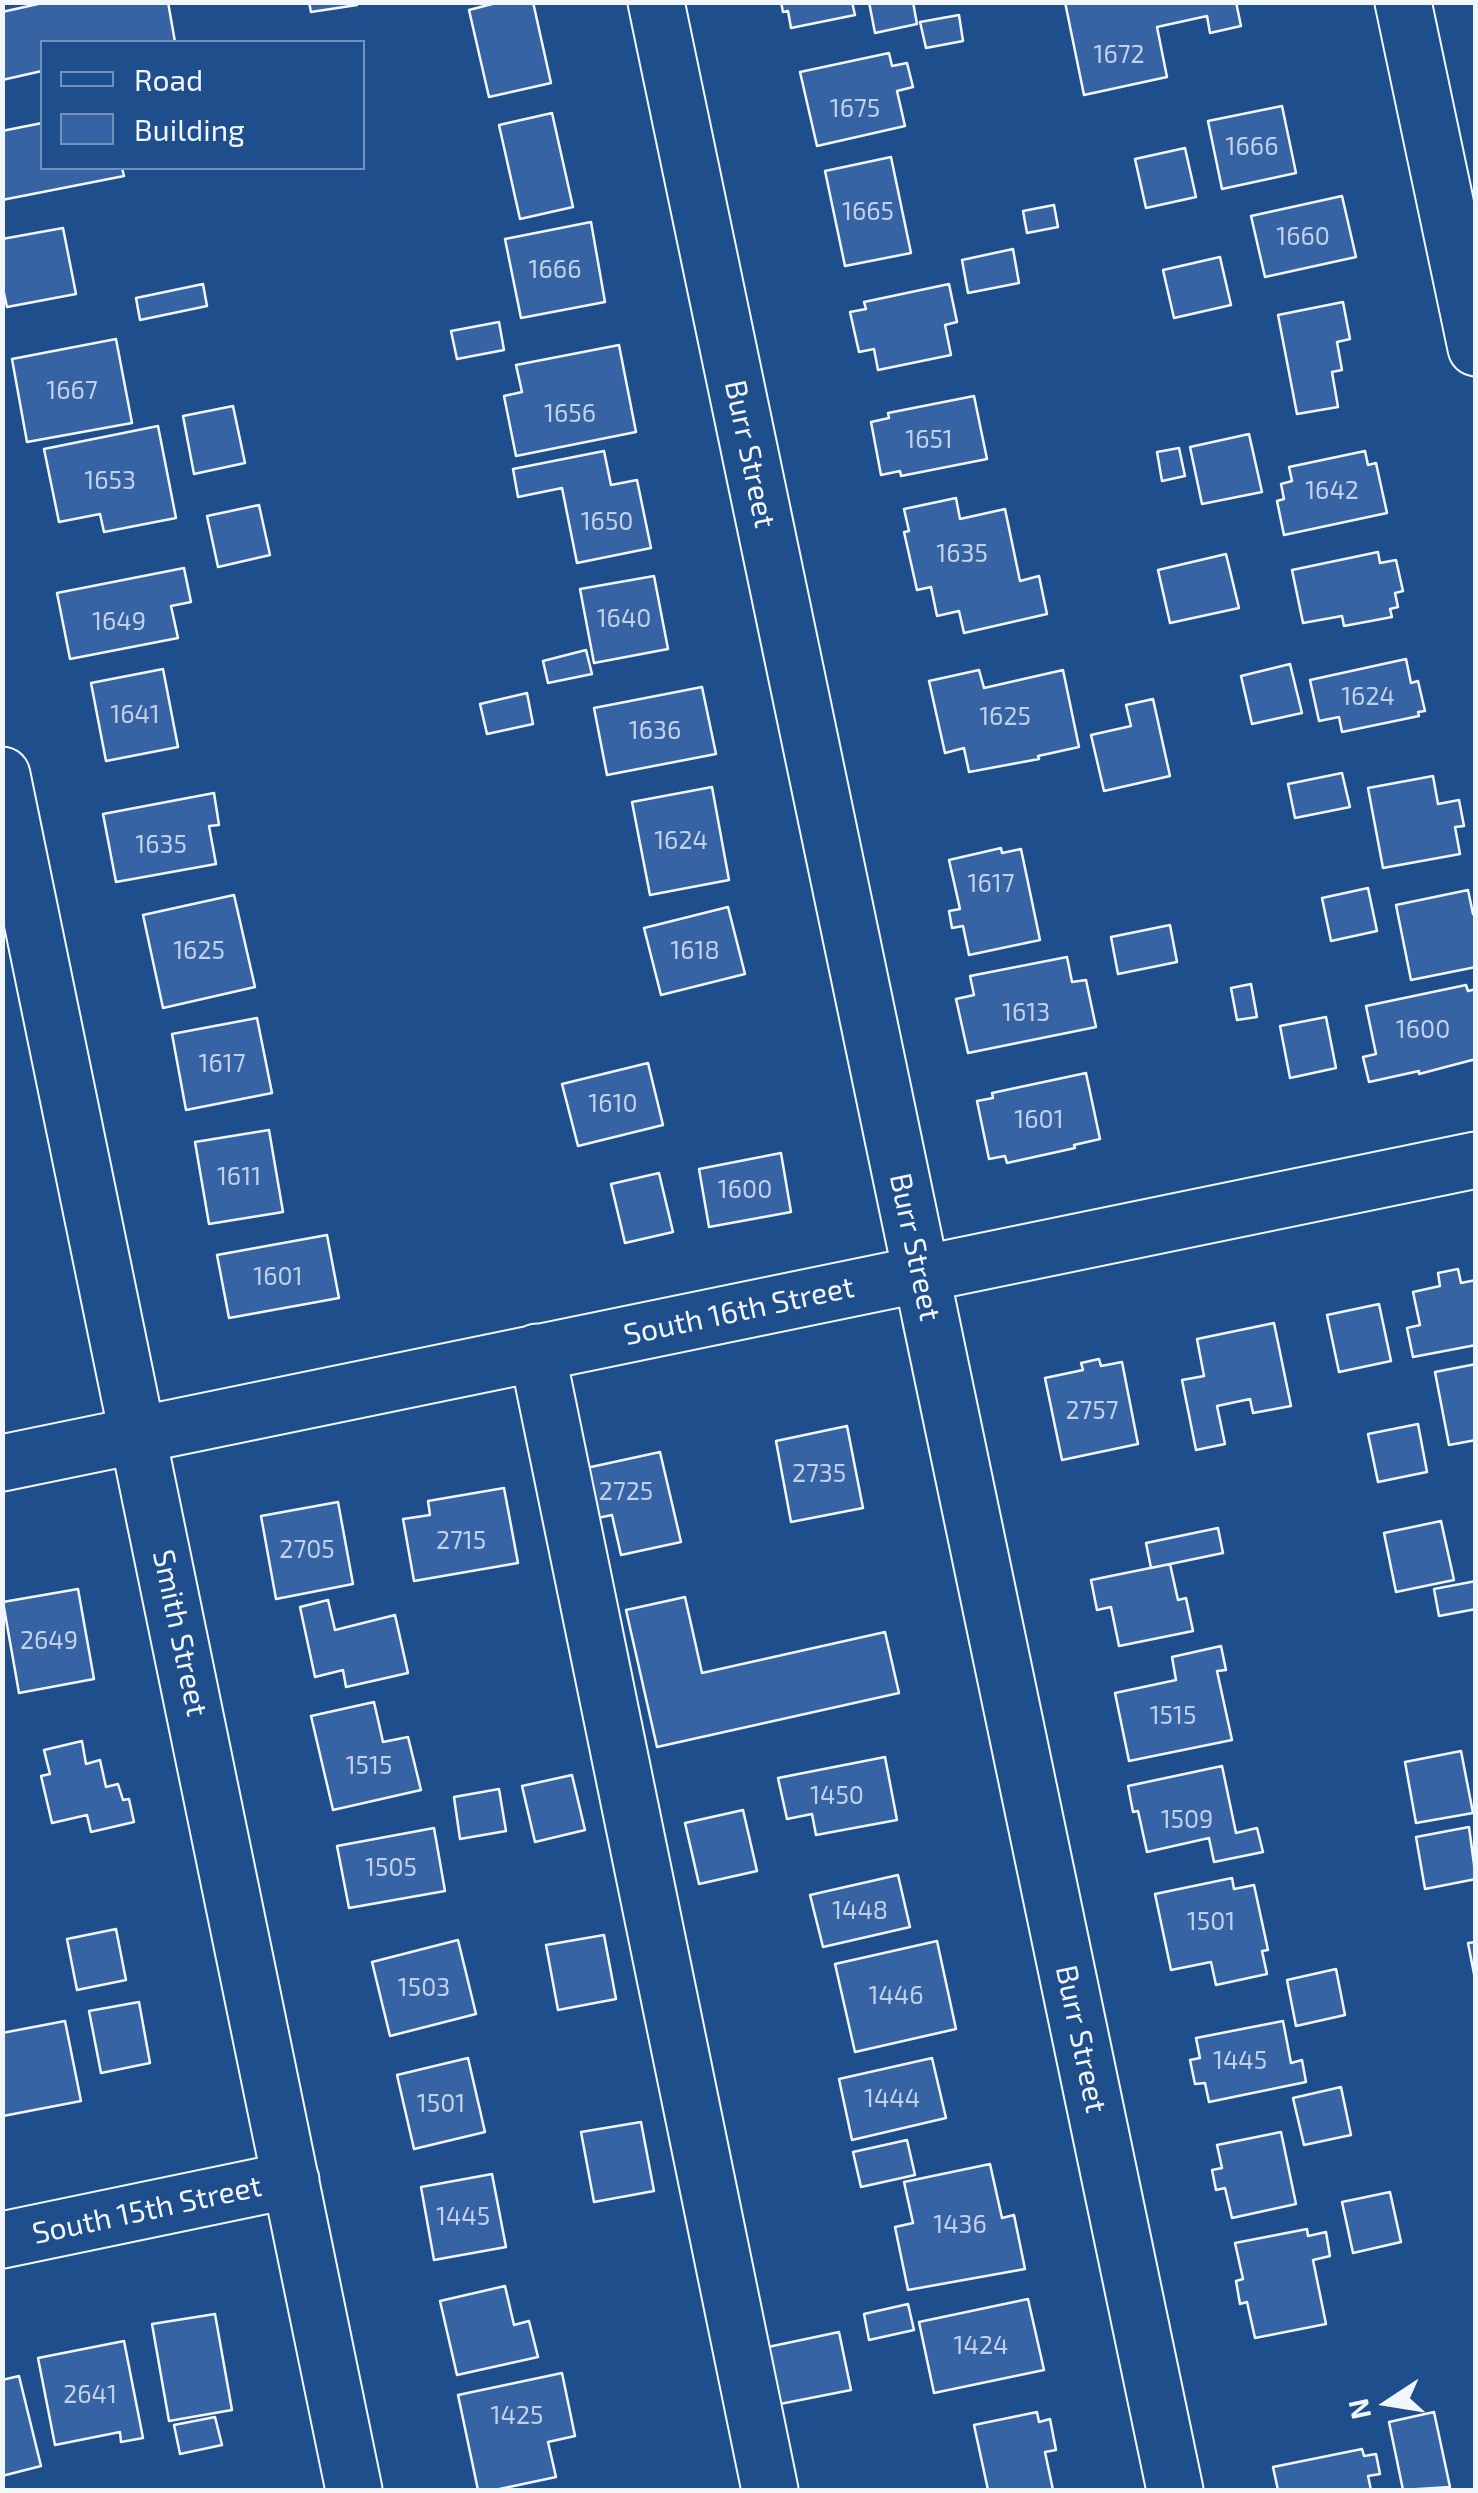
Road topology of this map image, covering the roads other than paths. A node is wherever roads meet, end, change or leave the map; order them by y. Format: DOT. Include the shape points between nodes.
graph roads {
  1 [pos="656,2"];
  2 [pos="1404,2"];
  3 [pos="1476,348"];
  4 [pos="2,776"];
  5 [pos="1476,1160"];
  6 [pos="921,1274"];
  7 [pos="537,1352"];
  8 [pos="140,1434"];
  9 [pos="2,1462"];
  10 [pos="291,2180"];
  11 [pos="2,2240"];
  12 [pos="354,2490"];
  13 [pos="770,2490"];
  14 [pos="1175,2490"];
  1 -- 6 [label="street, Burr Street"];
  2 -- 3 [label="street"];
  4 -- 8 [label="street, Smith Street"];
  5 -- 6 [label="street, South 16th Street"];
  6 -- 7 [label="street, South 16th Street"];
  6 -- 14 [label="street, Burr Street"];
  7 -- 8 [label="street, South 16th Street"];
  7 -- 13 [label="street"];
  8 -- 9 [label="street, South 16th Street"];
  8 -- 10 [label="street, Smith Street"];
  10 -- 11 [label="street, South 15th Street"];
  10 -- 12 [label="street, Smith Street"];
}
